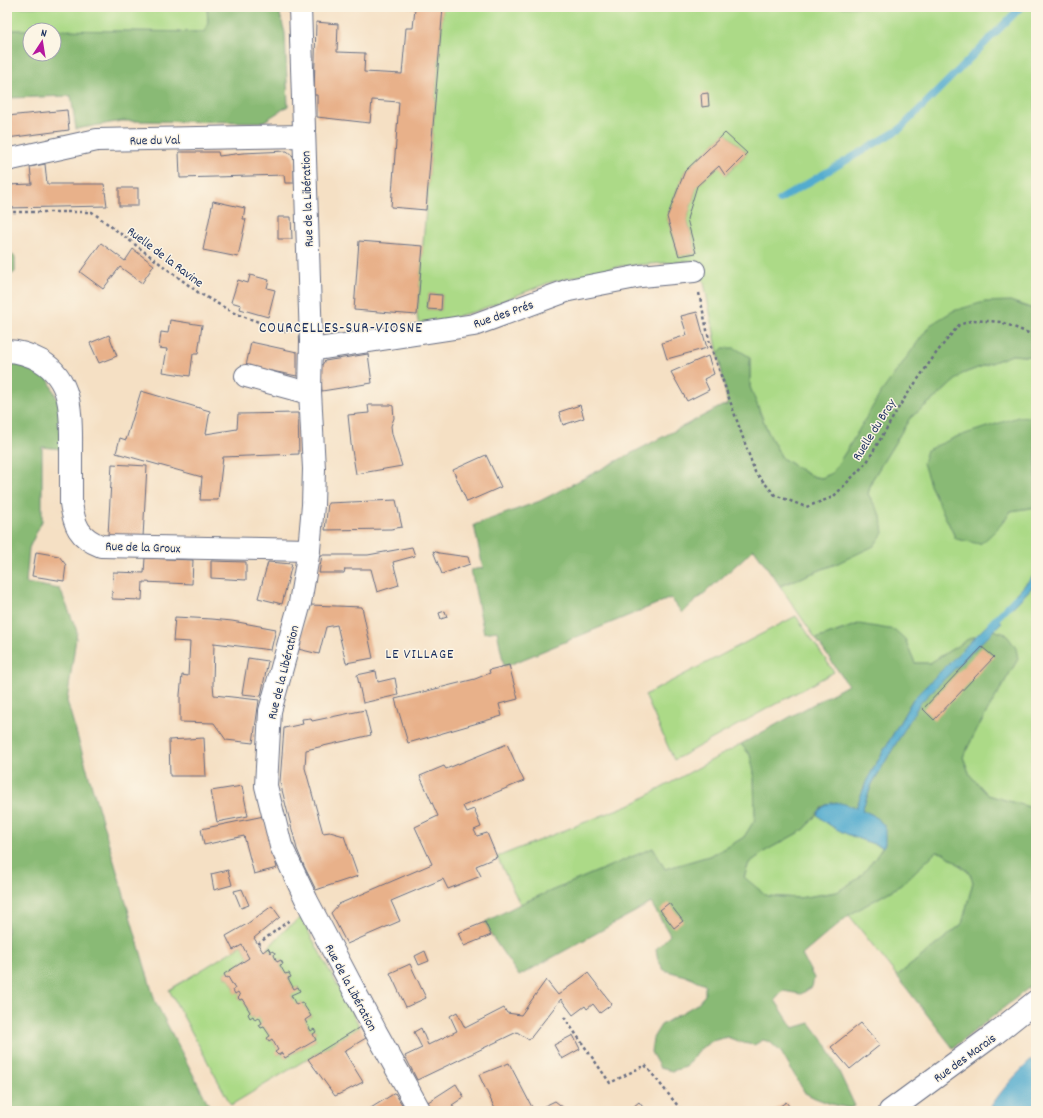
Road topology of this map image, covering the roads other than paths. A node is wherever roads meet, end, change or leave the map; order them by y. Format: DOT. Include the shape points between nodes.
graph roads {
  1 [pos="300,7"];
  2 [pos="304,136"];
  3 [pos="7,160"];
  4 [pos="694,271"];
  5 [pos="311,345"];
  6 [pos="7,351"];
  7 [pos="246,376"];
  8 [pos="310,391"];
  9 [pos="309,550"];
  10 [pos="1036,1001"];
  11 [pos="420,1111"];
  12 [pos="890,1111"];
  1 -- 2 [label="street, Rue de la Libération"];
  2 -- 3 [label="street, Rue du Val" via="97,140"];
  2 -- 5 [label="street, Rue de la Libération"];
  4 -- 5 [label="street, Rue des Prés" via="641,276 569,290 474,325"];
  5 -- 8 [label="street, Rue de la Libération"];
  6 -- 9 [label="street, Rue de la Groux" via="21,352 34,357 49,366 62,382 69,401 71,419 73,515 80,532 89,540 101,546"];
  7 -- 8 [label="street" via="301,391"];
  8 -- 9 [label="street, Rue de la Libération" via="314,469"];
  9 -- 11 [label="street, Rue de la Libération" via="300,603 270,711 266,786 281,846 307,901"];
  10 -- 12 [label="street, Rue des Marais"];
}
